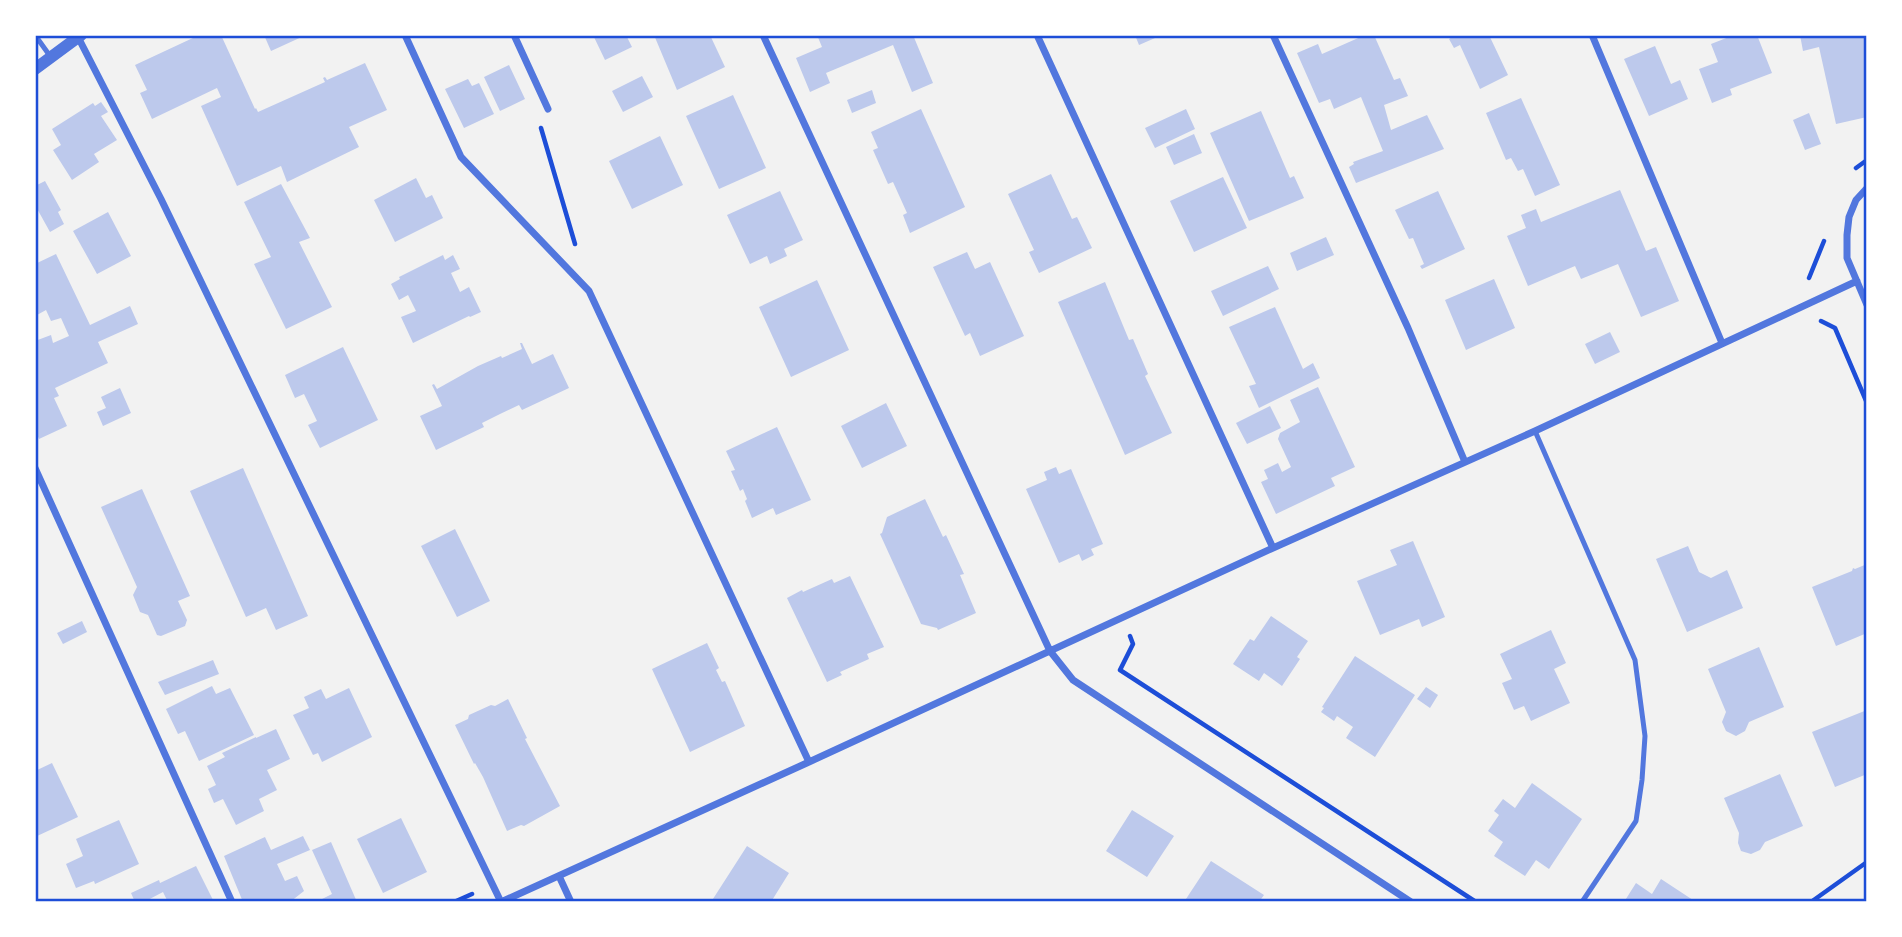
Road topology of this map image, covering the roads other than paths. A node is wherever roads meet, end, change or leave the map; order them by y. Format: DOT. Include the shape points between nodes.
graph roads {
  1 [pos="405,35"];
  2 [pos="514,35"];
  3 [pos="763,35"];
  4 [pos="1037,35"];
  5 [pos="1273,35"];
  6 [pos="1591,35"];
  7 [pos="35,36"];
  8 [pos="79,36"];
  9 [pos="51,57"];
  10 [pos="35,69"];
  11 [pos="548,109"];
  12 [pos="1867,188"];
  13 [pos="1857,281"];
  14 [pos="1867,305"];
  15 [pos="1723,343"];
  16 [pos="1535,431"];
  17 [pos="1465,462"];
  18 [pos="35,468"];
  19 [pos="1273,548"];
  20 [pos="1050,651"];
  21 [pos="809,762"];
  22 [pos="559,876"];
  23 [pos="232,902"];
  24 [pos="501,902"];
  25 [pos="571,902"];
  26 [pos="1411,902"];
  27 [pos="1582,902"];
  1 -- 21 [label="street" via="461,157 589,291"];
  2 -- 11 [label="street"];
  3 -- 20 [label="street"];
  4 -- 19 [label="street"];
  5 -- 17 [label="street"];
  6 -- 15 [label="street"];
  7 -- 9 [label="lane"];
  8 -- 9 [label="street"];
  8 -- 24 [label="street"];
  9 -- 10 [label="street"];
  12 -- 13 [label="street" via="1856,200 1847,235 1847,258"];
  13 -- 14 [label="street"];
  13 -- 15 [label="street"];
  15 -- 16 [label="street"];
  16 -- 17 [label="street"];
  16 -- 27 [label="lane" via="1634,660 1645,736 1636,821"];
  17 -- 19 [label="street"];
  18 -- 23 [label="street"];
  19 -- 20 [label="street"];
  20 -- 21 [label="street"];
  20 -- 26 [label="street" via="1073,680"];
  21 -- 22 [label="street"];
  22 -- 24 [label="street"];
  22 -- 25 [label="street"];
}
